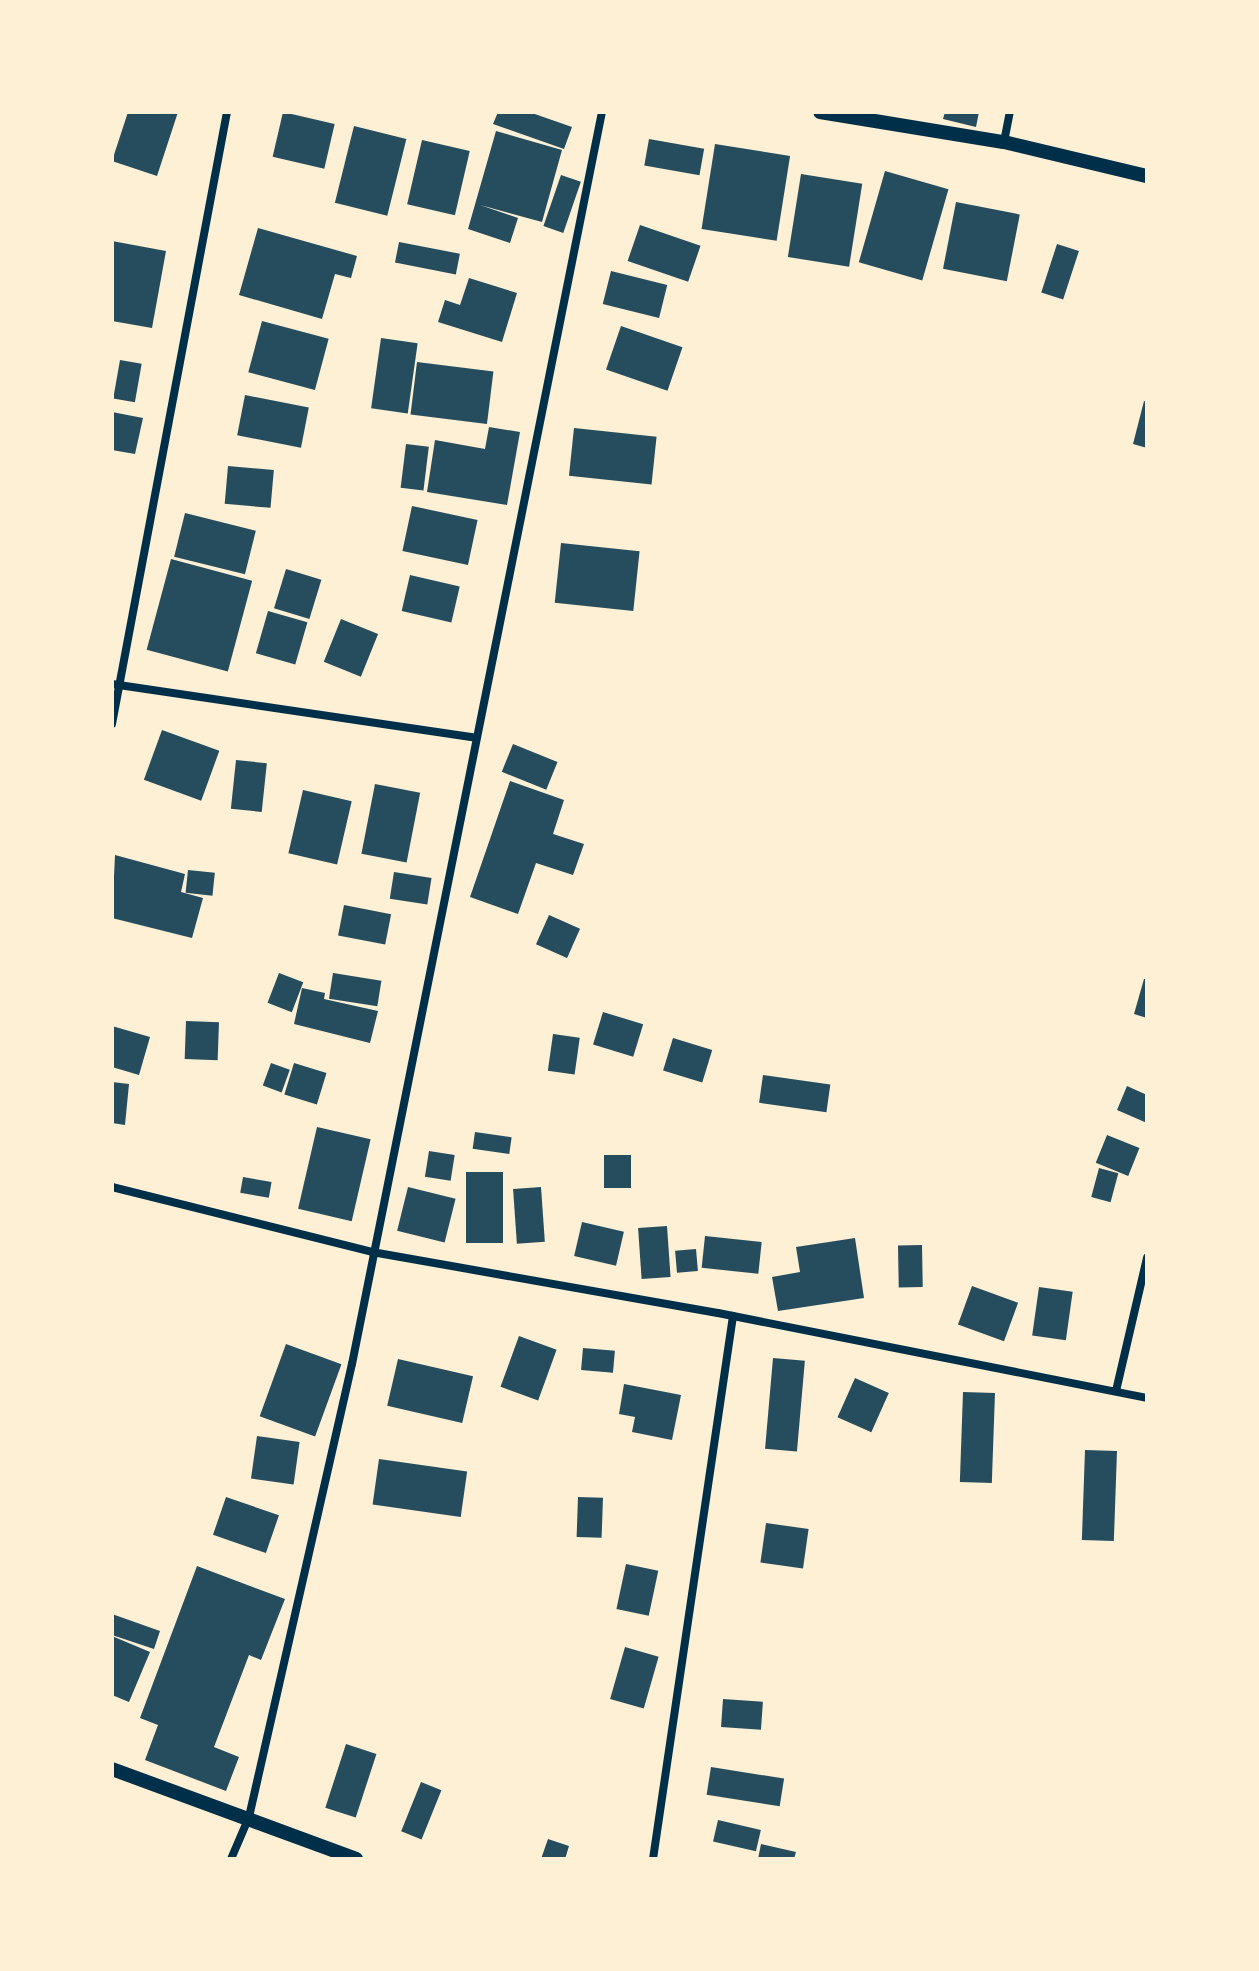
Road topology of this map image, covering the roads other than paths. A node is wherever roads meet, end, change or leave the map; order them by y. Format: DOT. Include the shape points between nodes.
graph roads {
  1 [pos="227,112"];
  2 [pos="602,112"];
  3 [pos="820,112"];
  4 [pos="1010,112"];
  5 [pos="1004,142"];
  6 [pos="1147,176"];
  7 [pos="116,685"];
  8 [pos="112,724"];
  9 [pos="476,738"];
  10 [pos="112,1187"];
  11 [pos="372,1252"];
  12 [pos="1147,1258"];
  13 [pos="733,1316"];
  14 [pos="1116,1391"];
  15 [pos="1147,1398"];
  16 [pos="112,1769"];
  17 [pos="249,1817"];
  18 [pos="231,1859"];
  19 [pos="356,1859"];
  20 [pos="653,1859"];
  1 -- 7 [label="street"];
  2 -- 9 [label="street"];
  3 -- 5 [label="street"];
  4 -- 5 [label="street"];
  5 -- 6 [label="street"];
  7 -- 8 [label="street"];
  7 -- 9 [label="street"];
  9 -- 11 [label="street"];
  10 -- 11 [label="street"];
  11 -- 13 [label="street"];
  11 -- 17 [label="street"];
  12 -- 14 [label="street"];
  13 -- 14 [label="street"];
  13 -- 20 [label="street"];
  14 -- 15 [label="street"];
  16 -- 17 [label="street"];
  17 -- 18 [label="street"];
  17 -- 19 [label="street"];
}
